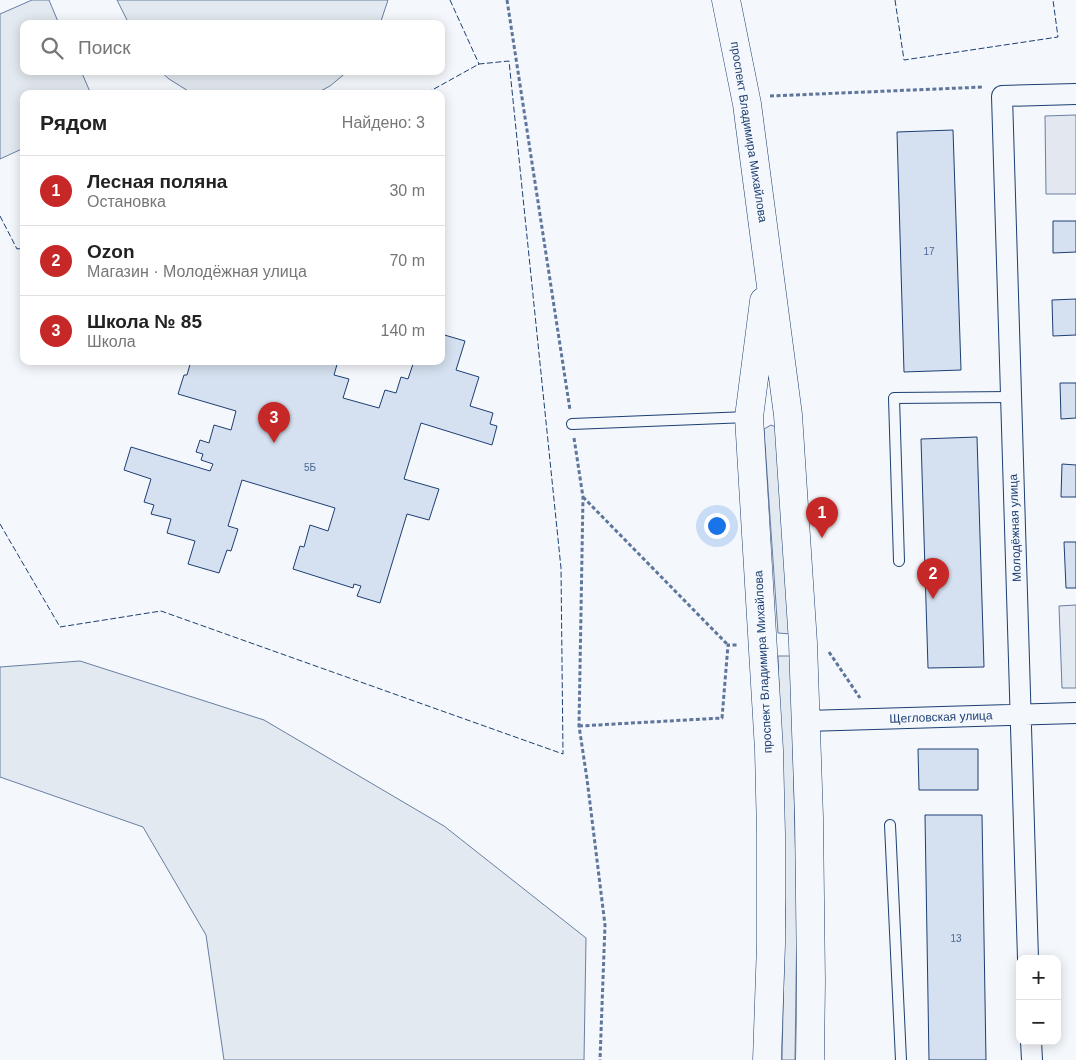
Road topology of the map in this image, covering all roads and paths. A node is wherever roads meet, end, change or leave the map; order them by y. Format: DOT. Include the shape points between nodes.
graph roads {
  1 [pos="508,0"];
  2 [pos="726,0"];
  3 [pos="1076,94"];
  4 [pos="1002,96"];
  5 [pos="765,97"];
  6 [pos="769,265"];
  7 [pos="1011,397"];
  8 [pos="788,415"];
  9 [pos="749,417"];
  10 [pos="572,424"];
  11 [pos="583,497"];
  12 [pos="898,561"];
  13 [pos="803,642"];
  14 [pos="763,644"];
  15 [pos="728,645"];
  16 [pos="868,698"];
  17 [pos="1076,713"];
  18 [pos="1021,715"];
  19 [pos="806,721"];
  20 [pos="578,726"];
  21 [pos="890,825"];
  22 [pos="1028,955"];
  23 [pos="1031,1045"];
  24 [pos="600,1060"];
  25 [pos="767,1060"];
  26 [pos="810,1060"];
  27 [pos="901,1060"];
  28 [pos="1032,1060"];
  1 -- 10 [label="path"];
  2 -- 6 [label="main road, проспект Владимира Михайлова" via="747,104"];
  3 -- 4 [label="street"];
  4 -- 5 [label="path" via="989,86"];
  4 -- 7 [label="street, Молодёжная улица"];
  6 -- 8 [label="main road, проспект Владимира Михайлова"];
  6 -- 9 [label="main road, проспект Владимира Михайлова"];
  7 -- 12 [label="lane" via="894,398"];
  7 -- 18 [label="street, Молодёжная улица"];
  8 -- 9 [label="main road"];
  8 -- 13 [label="main road, проспект Владимира Михайлова"];
  9 -- 10 [label="lane"];
  9 -- 14 [label="main road, проспект Владимира Михайлова"];
  10 -- 11 [label="path"];
  11 -- 15 [label="path"];
  11 -- 20 [label="path"];
  13 -- 16 [label="path" via="822,642 859,698"];
  13 -- 19 [label="main road, проспект Владимира Михайлова"];
  14 -- 15 [label="path"];
  14 -- 25 [label="main road, проспект Владимира Михайлова" via="771,834"];
  15 -- 20 [label="path" via="722,718"];
  17 -- 18 [label="street, Щегловская улица"];
  18 -- 19 [label="street, Щегловская улица"];
  18 -- 22 [label="street, Молодёжная улица"];
  19 -- 26 [label="main road, проспект Владимира Михайлова" via="810,817"];
  20 -- 24 [label="path" via="605,925"];
  21 -- 27 [label="lane"];
  23 -- 28 [label="street"];
}
